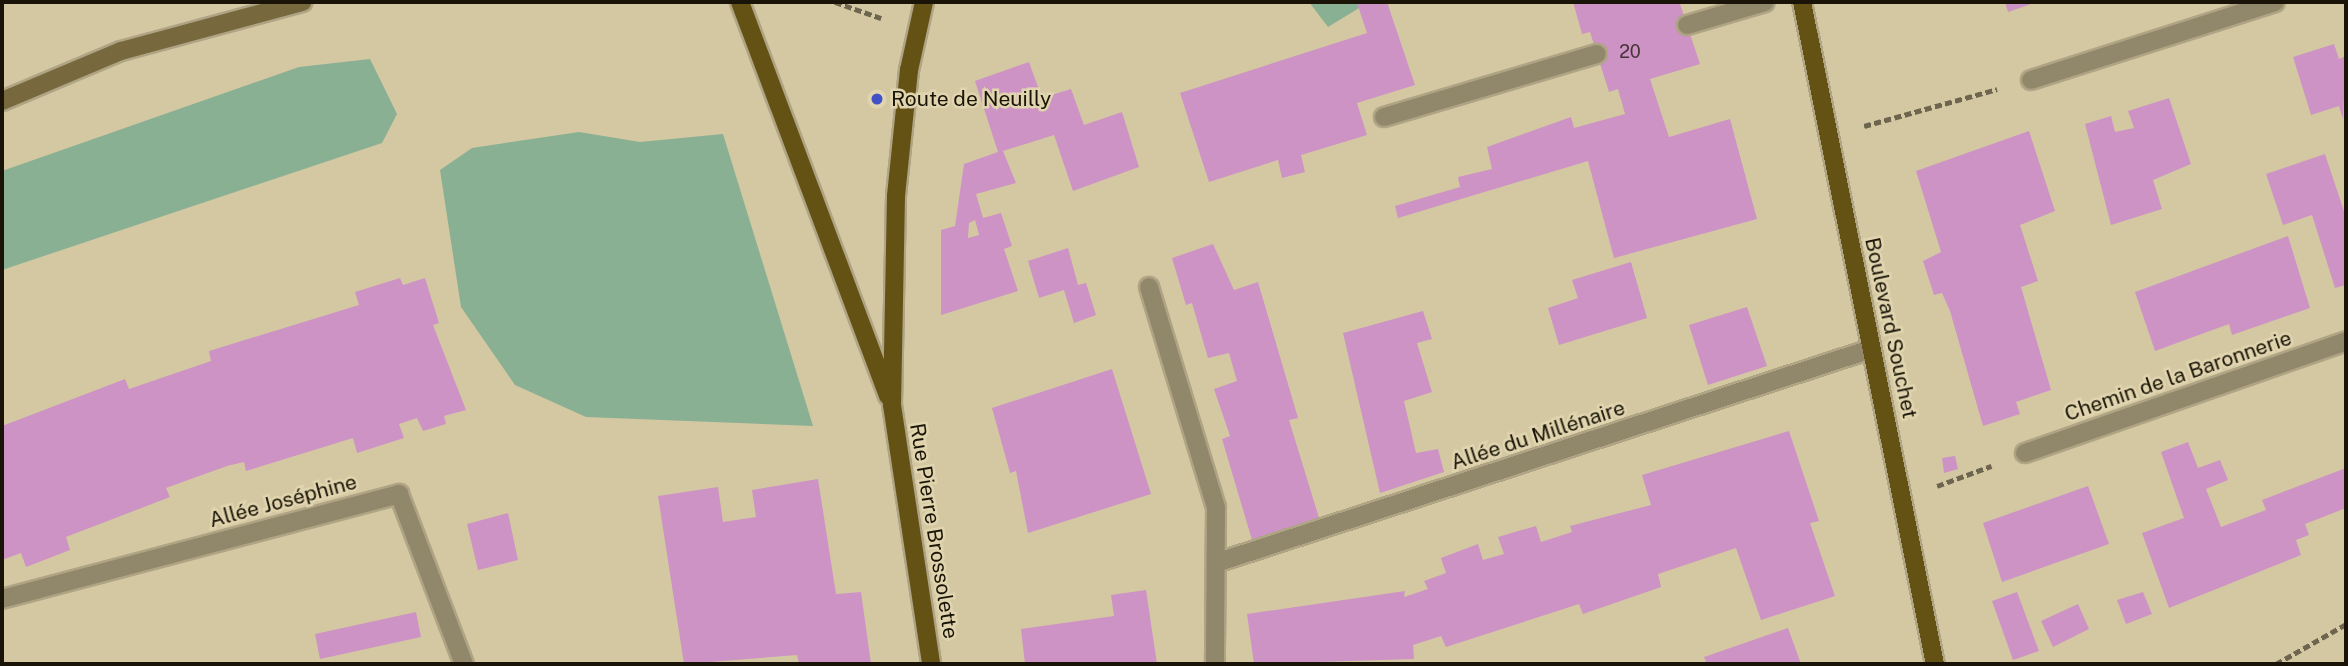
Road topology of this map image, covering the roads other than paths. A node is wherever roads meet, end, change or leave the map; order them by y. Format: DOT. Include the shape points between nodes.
graph roads {
  1 [pos="303,2"];
  2 [pos="740,2"];
  3 [pos="924,2"];
  4 [pos="1765,2"];
  5 [pos="1802,2"];
  6 [pos="2275,2"];
  7 [pos="1687,25"];
  8 [pos="1597,54"];
  9 [pos="2031,80"];
  10 [pos="2,102"];
  11 [pos="1384,117"];
  12 [pos="1149,287"];
  13 [pos="2346,341"];
  14 [pos="1871,349"];
  15 [pos="892,405"];
  16 [pos="2025,453"];
  17 [pos="1219,562"];
  18 [pos="2,599"];
  19 [pos="464,664"];
  20 [pos="931,664"];
  21 [pos="1215,664"];
  22 [pos="1935,664"];
  1 -- 10 [label="main road" via="121,51"];
  2 -- 15 [label="main road"];
  3 -- 15 [label="main road" via="909,70 896,196"];
  4 -- 7 [label="street"];
  5 -- 14 [label="main road, Boulevard Souchet"];
  6 -- 9 [label="street"];
  8 -- 11 [label="street"];
  12 -- 17 [label="street" via="1216,507"];
  13 -- 16 [label="street, Chemin de la Baronnerie"];
  14 -- 17 [label="street, Allée du Millénaire"];
  14 -- 22 [label="main road, Boulevard Souchet"];
  15 -- 20 [label="main road, Rue Pierre Brossolette"];
  17 -- 21 [label="street"];
  18 -- 19 [label="street, Allée Joséphine" via="399,494"];
}
